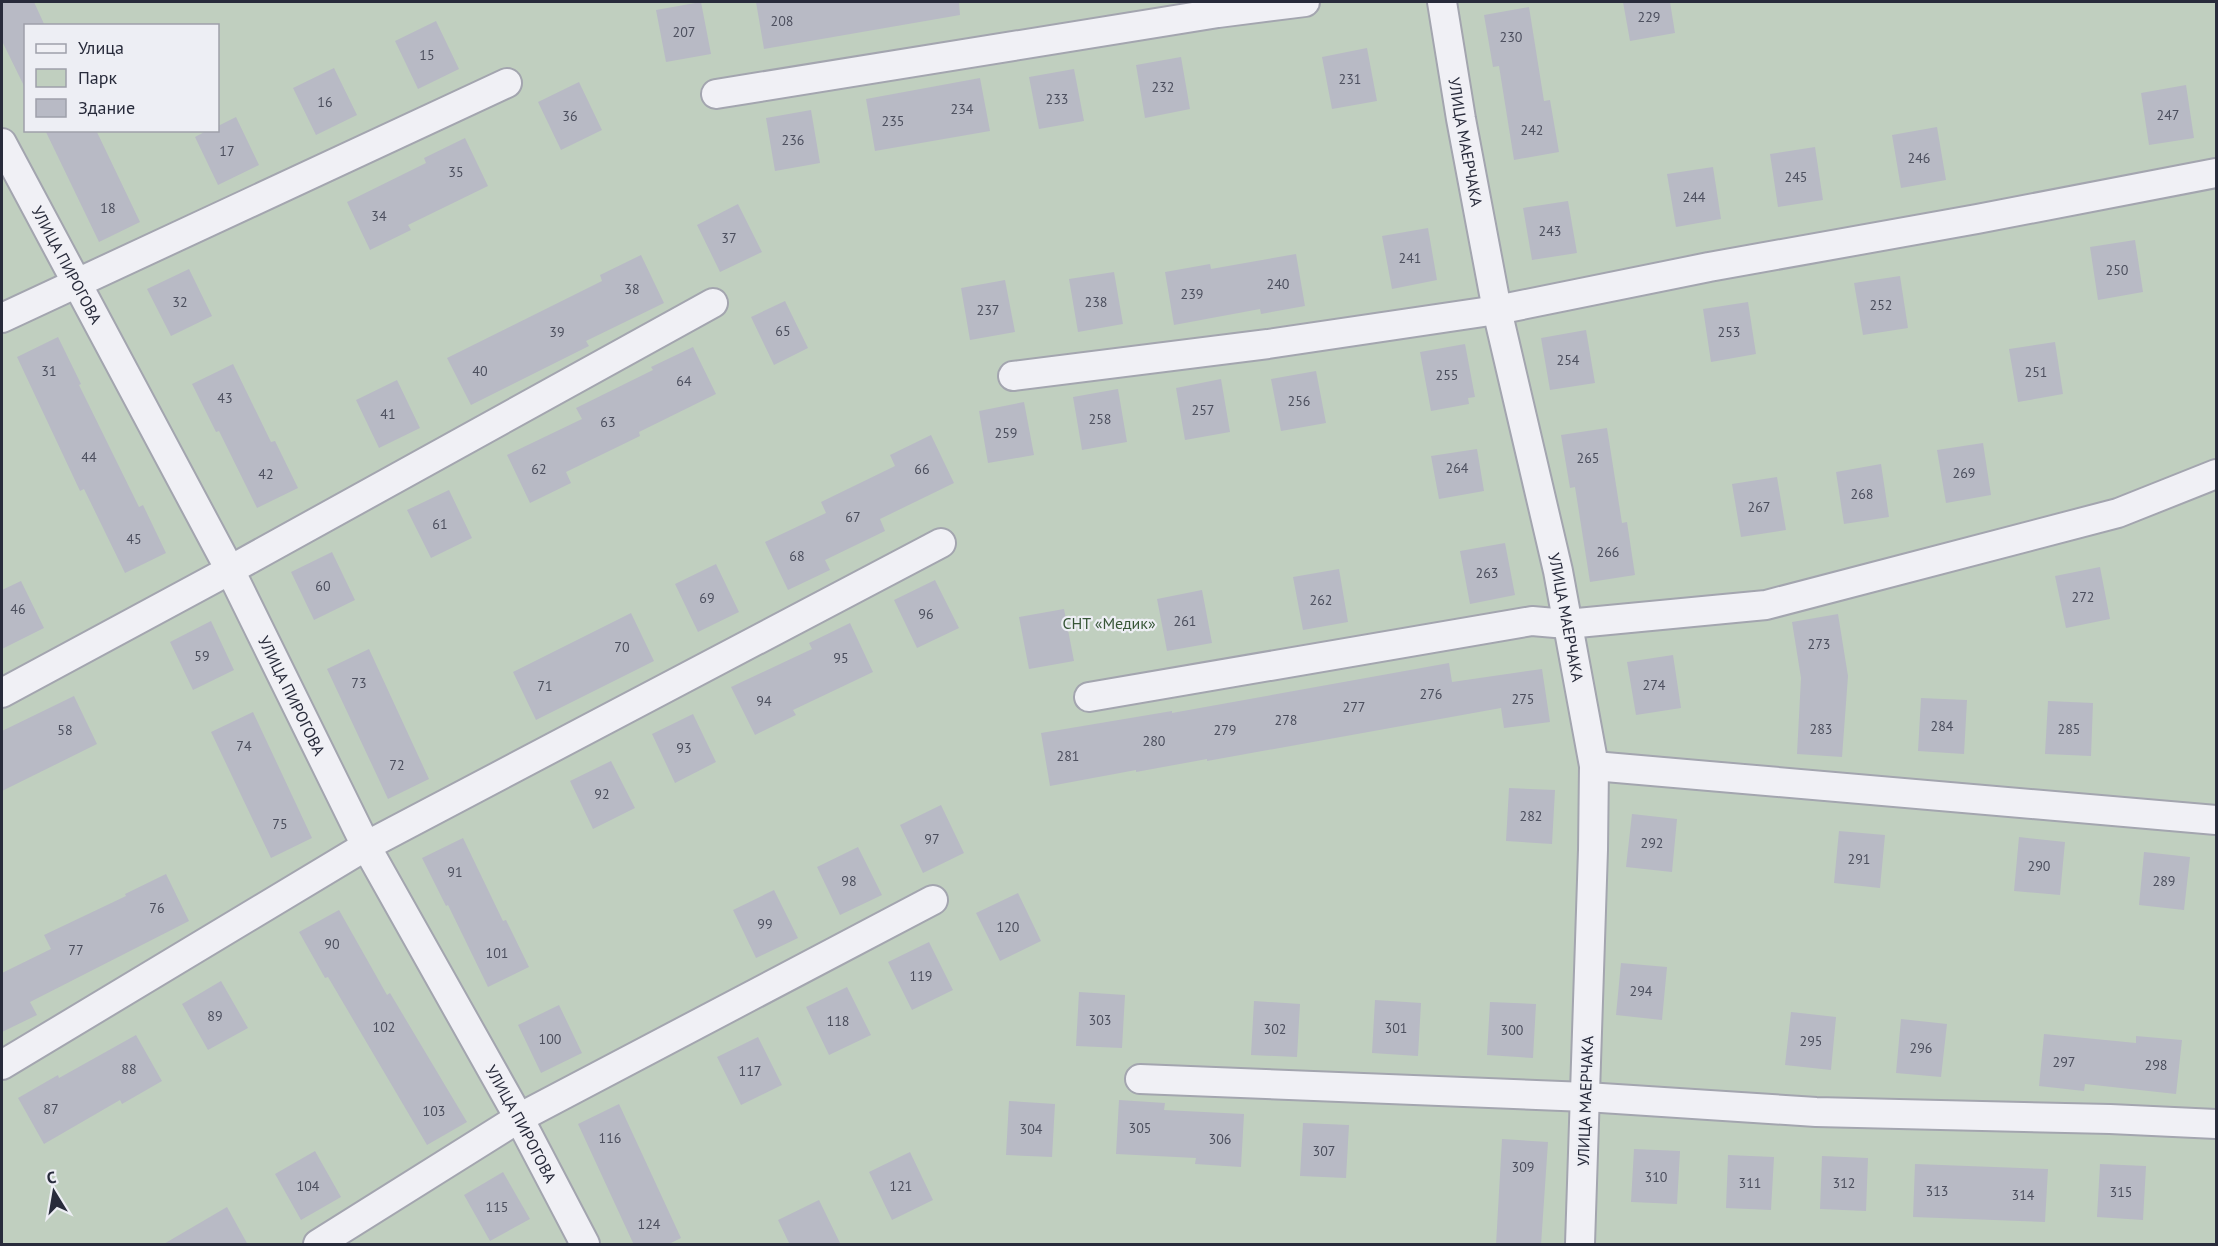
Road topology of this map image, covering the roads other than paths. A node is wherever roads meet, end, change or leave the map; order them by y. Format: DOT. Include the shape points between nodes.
graph roads {
  1 [pos="1305,2"];
  2 [pos="1442,2"];
  3 [pos="507,83"];
  4 [pos="716,94"];
  5 [pos="2,143"];
  6 [pos="2217,173"];
  7 [pos="76,284"];
  8 [pos="713,303"];
  9 [pos="1497,310"];
  10 [pos="2,318"];
  11 [pos="1013,376"];
  12 [pos="2217,474"];
  13 [pos="941,543"];
  14 [pos="230,570"];
  15 [pos="1568,624"];
  16 [pos="2,693"];
  17 [pos="1089,698"];
  18 [pos="1594,766"];
  19 [pos="2217,820"];
  20 [pos="366,846"];
  21 [pos="933,900"];
  22 [pos="2,1065"];
  23 [pos="1140,1079"];
  24 [pos="1586,1097"];
  25 [pos="519,1118"];
  26 [pos="2217,1124"];
  27 [pos="318,1245"];
  28 [pos="585,1245"];
  29 [pos="1580,1245"];
  1 -- 4 [label="street"];
  2 -- 9 [label="street, УЛИЦА МАЕРЧАКА"];
  3 -- 7 [label="street"];
  5 -- 7 [label="street, УЛИЦА ПИРОГОВА"];
  6 -- 9 [label="street"];
  7 -- 10 [label="street"];
  7 -- 14 [label="street, УЛИЦА ПИРОГОВА"];
  8 -- 14 [label="street"];
  9 -- 11 [label="street"];
  9 -- 15 [label="street, УЛИЦА МАЕРЧАКА"];
  12 -- 15 [label="street" via="2118,513 1766,605"];
  13 -- 20 [label="street"];
  14 -- 16 [label="street"];
  14 -- 20 [label="street, УЛИЦА ПИРОГОВА"];
  15 -- 17 [label="street" via="1532,621"];
  15 -- 18 [label="street, УЛИЦА МАЕРЧАКА"];
  18 -- 19 [label="street"];
  18 -- 24 [label="street, УЛИЦА МАЕРЧАКА"];
  20 -- 22 [label="street"];
  20 -- 25 [label="street, УЛИЦА ПИРОГОВА"];
  21 -- 25 [label="street"];
  23 -- 24 [label="street"];
  24 -- 26 [label="street" via="1816,1112"];
  24 -- 29 [label="street, УЛИЦА МАЕРЧАКА"];
  25 -- 27 [label="street"];
  25 -- 28 [label="street, УЛИЦА ПИРОГОВА"];
}
